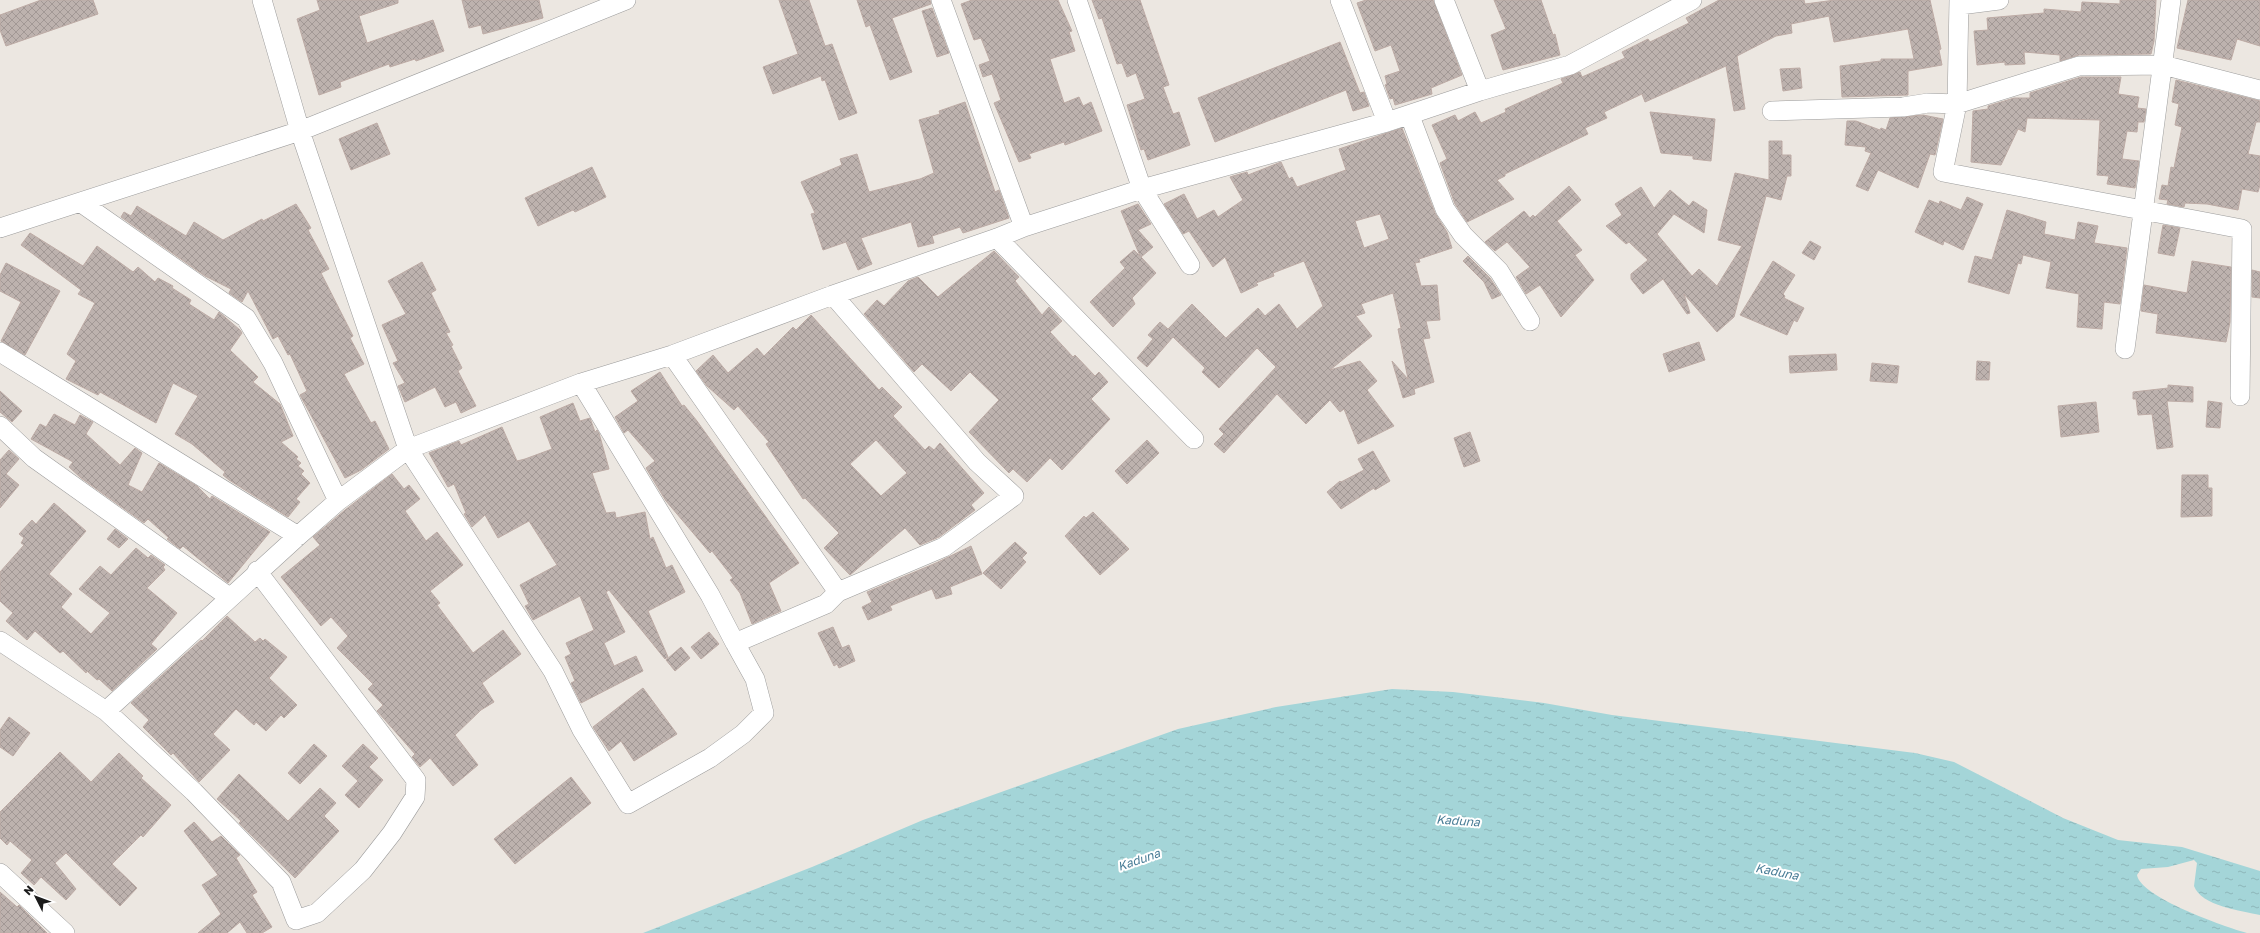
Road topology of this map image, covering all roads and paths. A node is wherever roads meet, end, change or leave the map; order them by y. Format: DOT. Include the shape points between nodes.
graph roads {
  1 [pos="262,0"];
  2 [pos="624,0"];
  3 [pos="942,0"];
  4 [pos="1077,0"];
  5 [pos="1340,0"];
  6 [pos="1444,0"];
  7 [pos="1692,0"];
  8 [pos="1999,0"];
  9 [pos="2171,0"];
  10 [pos="1959,2"];
  11 [pos="2163,65"];
  12 [pos="2260,90"];
  13 [pos="1480,91"];
  14 [pos="1957,104"];
  15 [pos="1772,111"];
  16 [pos="1410,116"];
  17 [pos="1387,122"];
  18 [pos="300,131"];
  19 [pos="1142,189"];
  20 [pos="80,202"];
  21 [pos="2144,209"];
  22 [pos="1024,227"];
  23 [pos="0,228"];
  24 [pos="997,238"];
  25 [pos="1190,265"];
  26 [pos="832,295"];
  27 [pos="1530,321"];
  28 [pos="2125,349"];
  29 [pos="0,352"];
  30 [pos="672,355"];
  31 [pos="581,383"];
  32 [pos="2240,396"];
  33 [pos="0,426"];
  34 [pos="1194,439"];
  35 [pos="408,449"];
  36 [pos="338,501"];
  37 [pos="298,536"];
  38 [pos="257,571"];
  39 [pos="838,592"];
  40 [pos="229,597"];
  41 [pos="0,641"];
  42 [pos="735,643"];
  43 [pos="106,711"];
  44 [pos="0,873"];
  45 [pos="65,933"];
  1 -- 18 [label="street"];
  2 -- 18 [label="street"];
  3 -- 22 [label="street"];
  4 -- 19 [label="street"];
  5 -- 17 [label="street"];
  6 -- 13 [label="street"];
  7 -- 13 [label="street" via="1570,65"];
  8 -- 10 [label="street"];
  9 -- 11 [label="street"];
  10 -- 14 [label="street"];
  11 -- 12 [label="street"];
  11 -- 14 [label="street" via="2078,66"];
  11 -- 21 [label="street"];
  13 -- 16 [label="street"];
  14 -- 15 [label="street" via="1928,103 1903,107"];
  14 -- 21 [label="street" via="1944,172"];
  16 -- 17 [label="street"];
  16 -- 27 [label="street" via="1445,209 1463,235 1499,271"];
  17 -- 19 [label="street"];
  18 -- 20 [label="street"];
  18 -- 35 [label="street"];
  19 -- 22 [label="street"];
  19 -- 25 [label="street"];
  20 -- 23 [label="street"];
  20 -- 36 [label="street" via="246,318 273,363"];
  21 -- 28 [label="street"];
  21 -- 32 [label="street" via="2242,229"];
  22 -- 24 [label="street"];
  24 -- 26 [label="street"];
  24 -- 34 [label="street"];
  26 -- 30 [label="street"];
  26 -- 39 [label="street" via="977,462 1014,496 944,547"];
  29 -- 37 [label="street"];
  30 -- 31 [label="street"];
  30 -- 39 [label="street"];
  31 -- 35 [label="street"];
  31 -- 42 [label="street" via="710,595"];
  33 -- 40 [label="street" via="34,458"];
  35 -- 36 [label="street"];
  35 -- 42 [label="street" via="552,671 582,730 628,804 710,758 743,734 764,713 755,679"];
  36 -- 37 [label="street"];
  37 -- 38 [label="street"];
  38 -- 40 [label="street"];
  38 -- 43 [label="street" via="416,780 415,797 392,833 363,870 317,913 296,920 281,882 194,792"];
  39 -- 42 [label="street" via="826,604"];
  40 -- 43 [label="street"];
  41 -- 43 [label="street"];
  44 -- 45 [label="street"];
}
